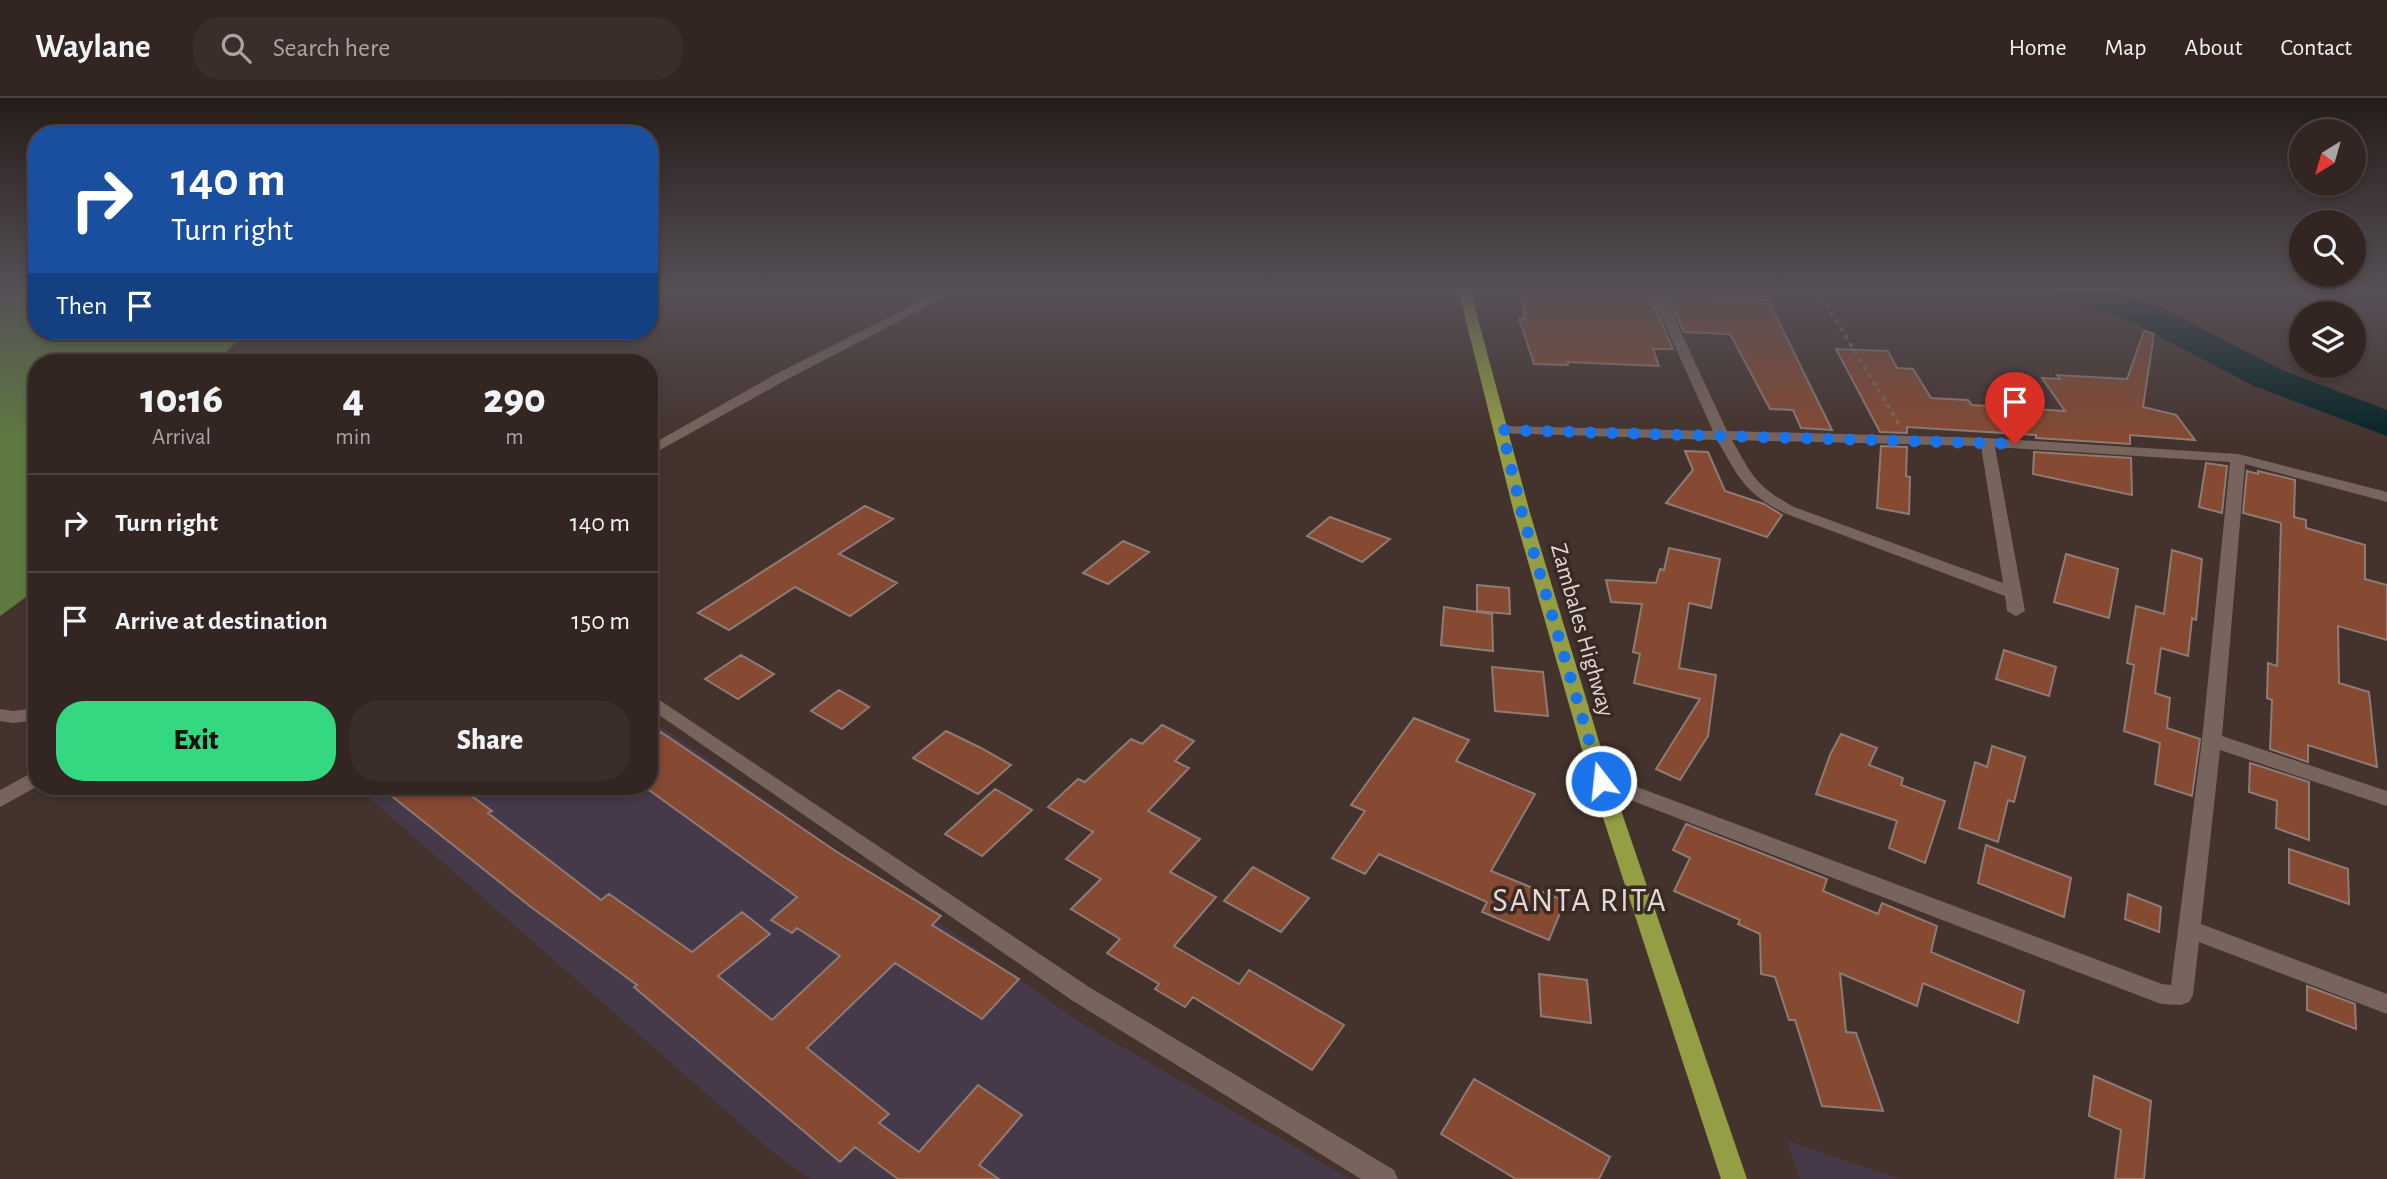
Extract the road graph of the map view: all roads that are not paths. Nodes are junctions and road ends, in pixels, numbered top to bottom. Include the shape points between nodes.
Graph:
1 (855, 339) edge
2 (1478, 339) edge
3 (1678, 339) edge
4 (1502, 430) junction
5 (1721, 435) junction
6 (1987, 442) junction
7 (658, 447) edge
8 (2238, 458) junction
9 (2387, 497) edge
10 (2013, 593) junction
11 (2016, 611) dead end
12 (658, 705) edge
13 (0, 715) edge
14 (28, 715) edge
15 (2211, 740) junction
16 (1601, 781) junction
17 (28, 783) edge
18 (2387, 799) edge
19 (0, 800) edge
20 (2190, 929) junction
21 (2387, 1004) edge
22 (1385, 1179) edge
23 (1734, 1179) edge

1 - 7 street
2 - 4 main road, Zambales Highway
3 - 5 street
4 - 5 street
4 - 16 main road, Zambales Highway
5 - 6 street
5 - 10 street via 1749,483 1765,498
6 - 8 street
6 - 10 street
8 - 9 street
8 - 15 street
10 - 11 street
12 - 22 street via 1082,994
13 - 14 street
15 - 18 street
15 - 20 street
16 - 20 street via 2161,994 2181,995
16 - 23 main road, Zambales Highway
17 - 19 street
20 - 21 street

